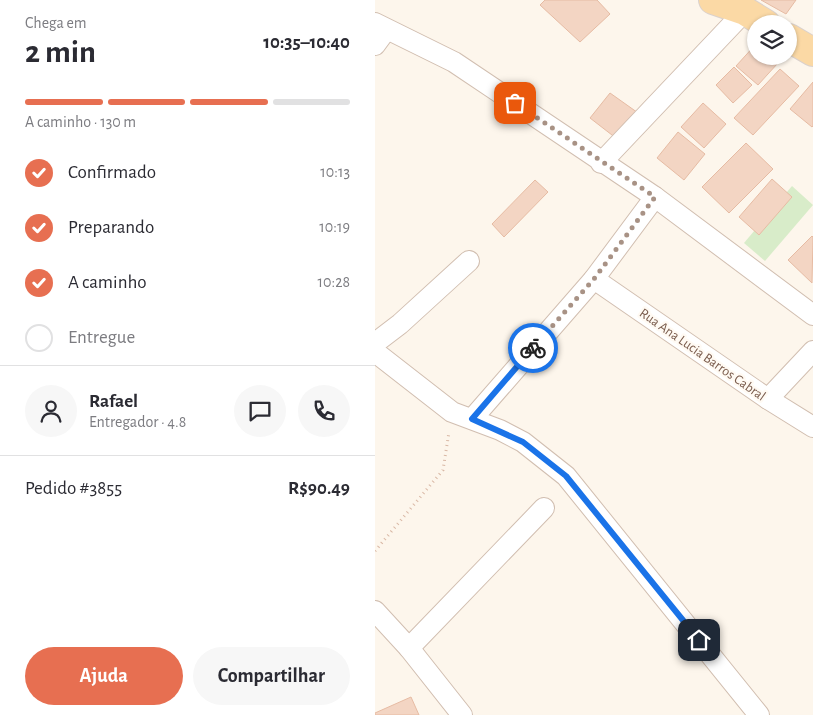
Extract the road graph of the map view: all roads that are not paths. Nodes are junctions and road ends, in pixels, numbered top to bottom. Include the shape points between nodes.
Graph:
1 (713, 0) edge
2 (751, 15) edge
3 (747, 25) edge
4 (379, 33) edge
5 (797, 43) edge
6 (813, 52) edge
7 (601, 163) junction
8 (655, 197) junction
9 (469, 261) dead end
10 (594, 279) junction
11 (813, 315) edge
12 (375, 343) edge
13 (813, 351) edge
14 (375, 352) edge
15 (768, 399) junction
16 (472, 419) junction
17 (813, 427) edge
18 (544, 508) dead end
19 (376, 615) edge
20 (409, 648) junction
21 (462, 715) edge
22 (759, 715) edge

1 - 2 main road
3 - 7 street
4 - 7 street via 454,62
5 - 6 main road
7 - 8 street
8 - 10 street
8 - 11 street
9 - 12 street
10 - 15 street, Rua Ana Lucia Barros Cabral
10 - 16 street
13 - 15 street
14 - 16 street via 452,412
15 - 17 street, Rua Ana Lucia Barros Cabral
16 - 22 street via 523,442 566,476
18 - 20 street
19 - 20 street
20 - 21 street

